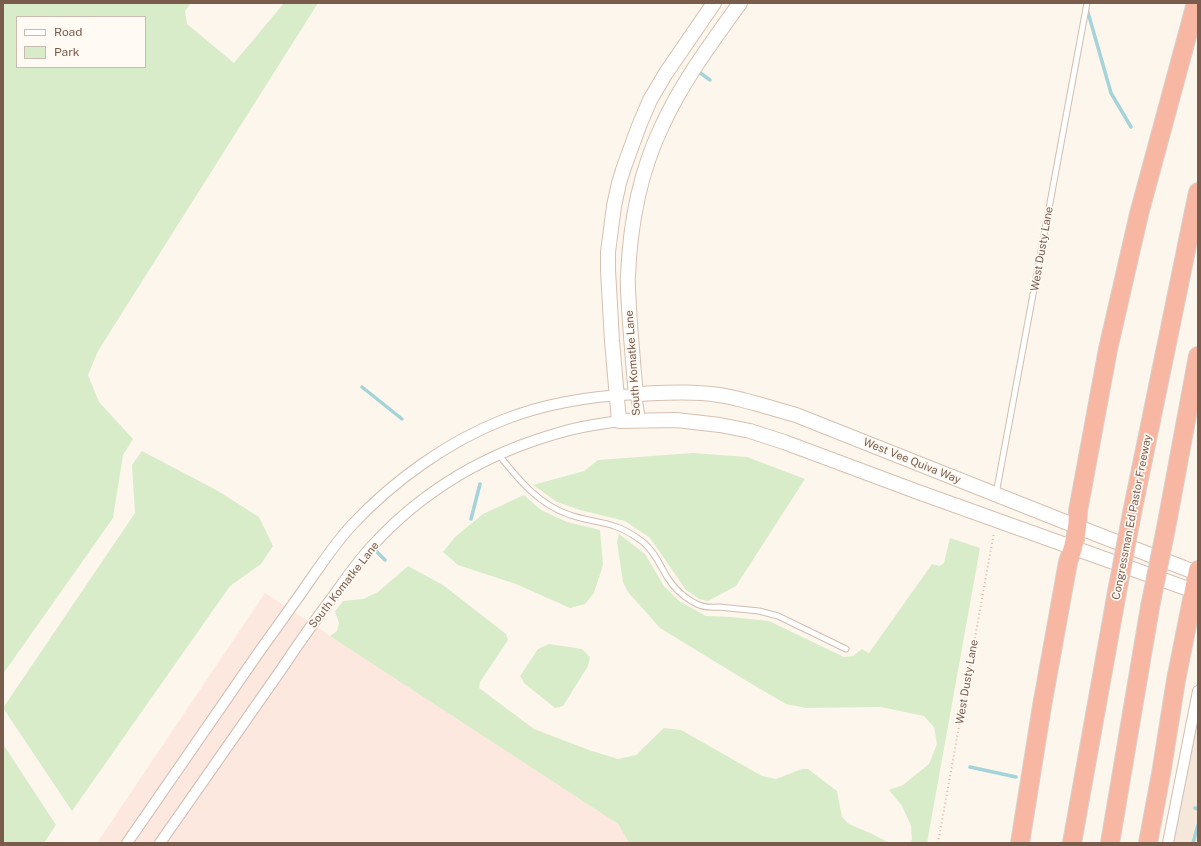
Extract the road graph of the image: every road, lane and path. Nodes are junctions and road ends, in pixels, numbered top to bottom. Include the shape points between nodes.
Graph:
1 (714, 3) edge
2 (740, 3) edge
3 (1087, 3) edge
4 (1196, 3) edge
5 (1198, 192) edge
6 (1198, 356) edge
7 (617, 394) junction
8 (636, 394) junction
9 (640, 420) junction
10 (619, 421) junction
11 (498, 454) junction
12 (996, 494) junction
13 (996, 521) junction
14 (1078, 527) junction
15 (1073, 548) junction
16 (1198, 572) edge
17 (1194, 591) junction
18 (846, 649) dead end
19 (1198, 691) edge
20 (127, 843) edge
21 (160, 843) edge
22 (938, 843) edge
23 (1020, 843) edge
24 (1072, 843) edge
25 (1110, 843) edge
26 (1148, 843) edge
27 (1168, 843) edge

1 - 7 street, South Komatke Lane via 650,100 619,183 610,230 608,270
2 - 8 street, South Komatke Lane via 675,100 656,140 642,180 632,229 628,277
3 - 12 lane, West Dusty Lane
4 - 14 highway via 1140,214 1108,349 1078,511
5 - 24 highway, Congressman Ed Pastor Freeway, bridge via 1132,513
6 - 25 highway, bridge via 1150,607
7 - 8 street, West Vee Quiva Way
7 - 10 street
7 - 20 street, South Komatke Lane via 555,404 504,420 435,456 371,506 350,526 331,550
8 - 9 street, South Komatke Lane
8 - 12 street, West Vee Quiva Way via 698,393 758,404 796,415
9 - 10 street, South Komatke Lane
9 - 13 street via 676,420 750,431
10 - 11 street, South Komatke Lane via 562,431
11 - 18 lane via 528,490 551,507 585,520 616,526 644,544 675,588 686,599 699,606 759,611 778,616
11 - 21 street, South Komatke Lane via 430,493 390,527 368,551 293,652
12 - 14 street, West Vee Quiva Way
13 - 15 street
13 - 22 path, West Dusty Lane
14 - 15 highway
14 - 16 street, West Vee Quiva Way
15 - 17 street
15 - 23 highway via 1068,562
16 - 17 highway
17 - 26 highway
19 - 27 street

